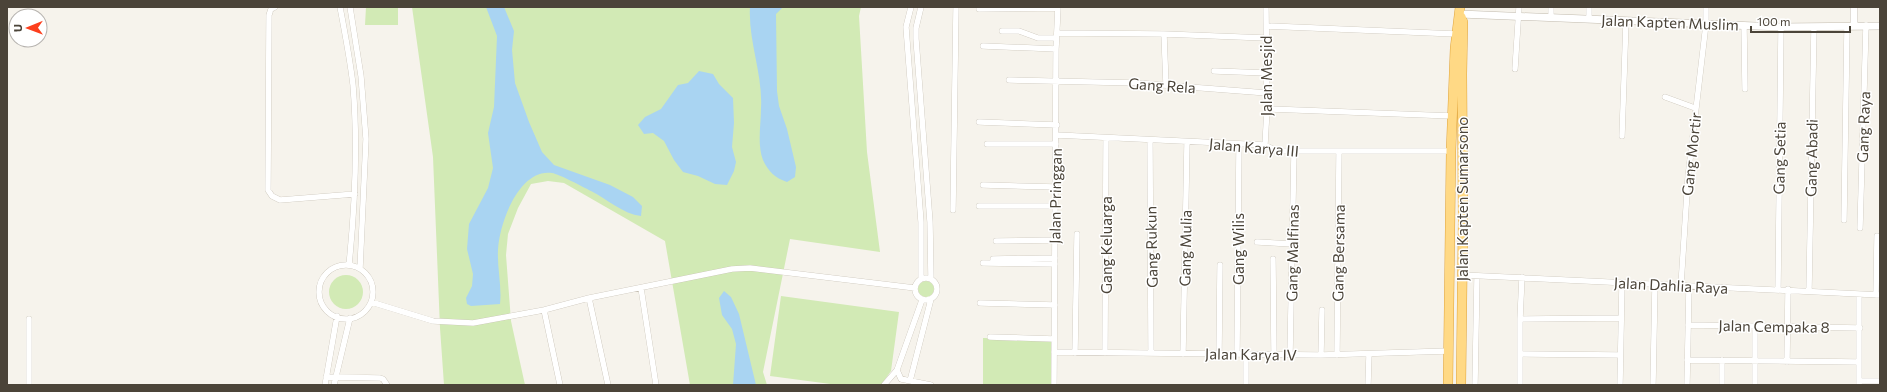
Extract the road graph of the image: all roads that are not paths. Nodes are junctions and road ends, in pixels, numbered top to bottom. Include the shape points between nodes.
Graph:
1 (276, 7) edge
2 (340, 7) edge
3 (350, 7) edge
4 (911, 7) edge
5 (921, 7) edge
6 (956, 7) edge
7 (1058, 7) edge
8 (1266, 7) edge
9 (1519, 7) edge
10 (1551, 7) edge
11 (1589, 7) edge
12 (1706, 7) edge
13 (1854, 7) edge
14 (979, 9) dead end
15 (1460, 10) edge
16 (1520, 16) junction
17 (1551, 17) junction
18 (1589, 19) junction
19 (1626, 22) junction
20 (1706, 24) junction
21 (1744, 25) junction
22 (1866, 25) junction
23 (1267, 26) junction
24 (1814, 26) junction
25 (1850, 26) junction
26 (1880, 26) edge
27 (1781, 27) junction
28 (1002, 32) dead end
29 (1164, 34) junction
30 (1456, 34) junction
31 (1056, 35) junction
32 (1266, 38) junction
33 (983, 46) dead end
34 (1056, 49) junction
35 (1515, 70) dead end
36 (1214, 71) dead end
37 (1267, 73) junction
38 (1009, 80) dead end
39 (1056, 82) junction
40 (1166, 85) junction
41 (1745, 89) dead end
42 (1267, 93) junction
43 (1665, 97) dead end
44 (1695, 108) junction
45 (1267, 109) junction
46 (1452, 116) junction
47 (979, 122) dead end
48 (1057, 125) junction
49 (923, 126) junction
50 (913, 127) junction
51 (1056, 135) junction
52 (1622, 136) dead end
53 (1106, 138) junction
54 (1150, 140) junction
55 (1187, 142) junction
56 (987, 144) dead end
57 (1056, 144) junction
58 (1239, 144) junction
59 (1264, 145) junction
60 (1451, 150) junction
61 (1339, 151) junction
62 (1294, 152) junction
63 (983, 185) dead end
64 (1056, 187) junction
65 (355, 194) junction
66 (979, 206) dead end
67 (1056, 206) junction
68 (953, 210) dead end
69 (1844, 220) dead end
70 (1860, 228) dead end
71 (1077, 234) dead end
72 (1877, 236) dead end
73 (1055, 240) junction
74 (996, 241) dead end
75 (1257, 242) dead end
76 (1292, 244) junction
77 (993, 258) dead end
78 (1055, 258) junction
79 (1273, 258) dead end
80 (983, 263) dead end
81 (1055, 264) junction
82 (349, 265) junction
83 (1220, 265) dead end
84 (360, 269) junction
85 (1462, 275) junction
86 (1476, 276) junction
87 (1522, 277) junction
88 (931, 279) junction
89 (921, 280) junction
90 (1622, 283) junction
91 (1655, 284) junction
92 (1681, 285) junction
93 (1689, 286) junction
94 (641, 288) junction
95 (915, 288) junction
96 (1778, 289) junction
97 (1788, 289) junction
98 (1809, 290) junction
99 (1859, 294) junction
100 (1878, 295) edge
101 (589, 298) junction
102 (931, 299) junction
103 (922, 300) junction
104 (371, 302) junction
105 (980, 303) dead end
106 (1054, 305) junction
107 (544, 310) junction
108 (1322, 310) dead end
109 (336, 316) junction
110 (350, 318) junction
111 (1621, 318) junction
112 (29, 319) dead end
113 (1520, 319) junction
114 (1688, 325) junction
115 (1755, 326) junction
116 (1788, 327) junction
117 (1860, 328) junction
118 (990, 337) dead end
119 (1054, 339) junction
120 (1054, 352) junction
121 (1075, 352) junction
122 (1449, 352) junction
123 (1105, 353) junction
124 (1151, 353) junction
125 (1183, 354) junction
126 (1219, 354) junction
127 (1237, 354) junction
128 (1246, 354) junction
129 (1369, 354) junction
130 (1520, 354) junction
131 (1274, 355) junction
132 (1290, 355) junction
133 (1321, 355) junction
134 (1337, 355) junction
135 (1620, 355) junction
136 (1687, 360) junction
137 (1722, 360) junction
138 (1756, 361) junction
139 (1787, 362) junction
140 (1859, 362) junction
141 (897, 370) junction
142 (326, 377) junction
143 (335, 377) junction
144 (910, 381) junction
145 (1880, 381) edge
146 (1859, 383) edge
147 (29, 385) edge
148 (325, 385) edge
149 (334, 385) edge
150 (387, 385) edge
151 (560, 385) edge
152 (608, 385) edge
153 (656, 385) edge
154 (884, 385) edge
155 (931, 385) edge
156 (1054, 385) edge
157 (1246, 385) edge
158 (1368, 385) edge
159 (1448, 385) edge
160 (1461, 385) edge
161 (1475, 385) edge
162 (1520, 385) edge
163 (1620, 385) edge
164 (1653, 385) edge
165 (1687, 385) edge
166 (1722, 385) edge
167 (1756, 385) edge

1 - 65 street via 271,9 269,15 268,190 272,196 280,200
2 - 65 street via 353,85
3 - 84 street via 361,76 366,139
4 - 50 street via 906,27
5 - 49 street via 916,39
6 - 68 street
7 - 14 street
7 - 31 street, Jalan Pringgan
8 - 23 street, Jalan Mesjid
9 - 16 street
10 - 17 street
11 - 18 street
12 - 20 street
13 - 25 street
15 - 16 street, Jalan Kapten Muslim
15 - 30 highway, Jalan Kapten Sumarsono
15 - 85 highway, Jalan Kapten Sumarsono via 1463,22
16 - 17 street, Jalan Kapten Muslim
16 - 35 street
17 - 18 street, Jalan Kapten Muslim
18 - 19 street, Jalan Kapten Muslim
19 - 20 street, Jalan Kapten Muslim
19 - 52 street
20 - 21 street, Jalan Kapten Muslim
20 - 44 street, Gang Mortir
21 - 27 street, Jalan Kapten Muslim
21 - 41 street
22 - 25 street, Jalan Kapten Muslim
22 - 26 street, Jalan Kapten Muslim
22 - 70 street, Gang Raya
23 - 30 street
23 - 32 street, Jalan Mesjid
24 - 25 street, Jalan Kapten Muslim
24 - 27 street, Jalan Kapten Muslim
24 - 98 street, Gang Abadi
25 - 69 street
27 - 96 street, Gang Setia
28 - 31 street via 1019,31 1038,38
29 - 31 street
29 - 32 street
29 - 40 street
30 - 46 highway, Jalan Kapten Sumarsono
31 - 34 street, Jalan Pringgan
32 - 37 street, Jalan Mesjid
33 - 34 street
34 - 39 street, Jalan Pringgan
36 - 37 street
37 - 42 street, Jalan Mesjid
38 - 39 street, Gang Rela
39 - 40 street, Gang Rela
39 - 48 street, Jalan Pringgan
40 - 42 street, Gang Rela
42 - 45 street, Jalan Mesjid
43 - 44 street
44 - 92 street, Gang Mortir
45 - 46 street
45 - 59 street, Jalan Mesjid
46 - 60 highway, Jalan Kapten Sumarsono
47 - 48 street
48 - 51 street, Jalan Pringgan
49 - 50 street
49 - 88 street
50 - 89 street via 921,222
51 - 53 street, Jalan Karya III
51 - 57 street, Jalan Pringgan
53 - 54 street, Jalan Karya III
53 - 123 street, Gang Keluarga
54 - 55 street, Jalan Karya III
54 - 124 street, Gang Rukun
55 - 58 street, Jalan Karya III
55 - 125 street, Gang Mulia
56 - 57 street
57 - 64 street, Jalan Pringgan
58 - 59 street, Jalan Karya III
58 - 127 street, Gang Wilis
59 - 62 street, Jalan Karya III via 1276,151
60 - 61 street, Jalan Karya III
60 - 122 highway, Jalan Kapten Sumarsono
61 - 62 street, Jalan Karya III
61 - 134 street, Gang Bersama
62 - 76 street, Gang Malfinas
63 - 64 street
64 - 67 street, Jalan Pringgan
65 - 82 street
66 - 67 street
67 - 73 street, Jalan Pringgan
71 - 121 street
72 - 100 street
73 - 74 street
73 - 78 street, Jalan Pringgan
75 - 76 street
76 - 132 street, Gang Malfinas
77 - 78 street
78 - 81 street, Jalan Pringgan
79 - 131 street
80 - 81 street
81 - 106 street, Jalan Pringgan
82 - 84 street
82 - 109 street via 331,270 321,284 320,297 324,306 329,313
83 - 126 street
84 - 104 street via 372,285
85 - 86 street, Jalan Dahlia Raya
85 - 160 highway, Jalan Kapten Sumarsono
86 - 87 street, Jalan Dahlia Raya
86 - 161 street
87 - 90 street, Jalan Dahlia Raya
87 - 113 street
88 - 89 street
88 - 102 street via 936,284 937,291
89 - 95 street
90 - 91 street, Jalan Dahlia Raya
90 - 111 street
91 - 92 street, Jalan Dahlia Raya
91 - 164 street
92 - 93 street, Jalan Dahlia Raya
93 - 96 street, Jalan Dahlia Raya
93 - 114 street
94 - 95 street via 732,269 750,268
94 - 101 street
94 - 153 street
95 - 103 street via 916,295
96 - 97 street, Jalan Dahlia Raya
97 - 98 street, Jalan Dahlia Raya
97 - 116 street
98 - 99 street, Jalan Dahlia Raya
99 - 100 street, Jalan Dahlia Raya
99 - 117 street
101 - 107 street
101 - 152 street
102 - 103 street
102 - 144 street
103 - 141 street
104 - 107 street via 433,322 473,322
104 - 110 street via 364,312
105 - 106 street
106 - 119 street, Jalan Pringgan
107 - 151 street
108 - 133 street
109 - 110 street
109 - 142 street
110 - 143 street
111 - 113 street
111 - 135 street
112 - 147 street
113 - 130 street
114 - 115 street, Jalan Cempaka 8
114 - 136 street
115 - 116 street, Jalan Cempaka 8
115 - 138 street
116 - 117 street, Jalan Cempaka 8
116 - 139 street
117 - 140 street
118 - 119 street
119 - 120 street, Jalan Pringgan
120 - 121 street, Jalan Karya IV
120 - 156 street, Jalan Pringgan
121 - 123 street, Jalan Karya IV
122 - 129 street, Jalan Karya IV
122 - 159 highway, Jalan Kapten Sumarsono
123 - 124 street, Jalan Karya IV
124 - 125 street, Jalan Karya IV
125 - 126 street, Jalan Karya IV
126 - 127 street, Jalan Karya IV
127 - 128 street, Jalan Karya IV
128 - 131 street, Jalan Karya IV
128 - 157 street
129 - 134 street, Jalan Karya IV
129 - 158 street
130 - 135 street
130 - 162 street
131 - 132 street, Jalan Karya IV
132 - 133 street, Jalan Karya IV
133 - 134 street, Jalan Karya IV
135 - 163 street
136 - 137 street
136 - 165 street
137 - 138 street
137 - 166 street
138 - 139 street
138 - 167 street
139 - 140 street
140 - 146 street
141 - 144 street via 901,379
141 - 154 street
142 - 143 street
142 - 148 street
143 - 149 street
143 - 150 street via 380,378
144 - 155 street
145 - 146 street

